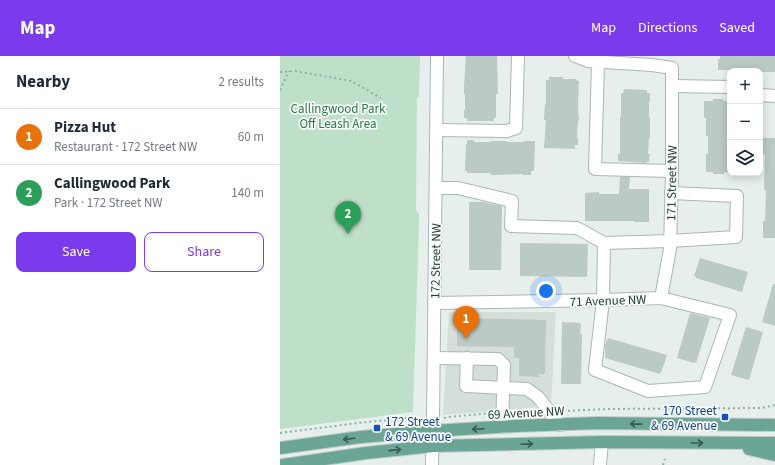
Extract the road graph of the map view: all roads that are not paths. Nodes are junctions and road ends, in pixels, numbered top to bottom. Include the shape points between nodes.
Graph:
1 (437, 56) edge
2 (518, 56) edge
3 (575, 56) edge
4 (598, 63) junction
5 (672, 86) junction
6 (727, 87) edge
7 (763, 96) edge
8 (775, 96) edge
9 (436, 130) junction
10 (672, 171) junction
11 (436, 188) junction
12 (671, 193) junction
13 (670, 241) junction
14 (604, 243) junction
15 (661, 298) junction
16 (603, 300) junction
17 (434, 303) junction
18 (434, 358) junction
19 (467, 358) junction
20 (502, 388) junction
21 (775, 419) edge
22 (560, 425) junction
23 (759, 425) junction
24 (775, 425) edge
25 (502, 427) junction
26 (432, 431) junction
27 (602, 442) junction
28 (720, 443) junction
29 (775, 443) edge
30 (432, 446) junction
31 (280, 448) edge
32 (775, 455) edge
33 (283, 465) edge
34 (432, 465) edge
35 (600, 465) edge

1 - 9 street, 172 Street NW
2 - 9 street via 516,128 507,131
3 - 4 street
4 - 5 street, 171 Street NW via 672,68
4 - 10 street via 596,169
5 - 6 street
5 - 10 street, 171 Street NW
7 - 8 street
9 - 11 street, 172 Street NW
10 - 12 street, 171 Street NW
11 - 14 street via 458,188 512,201 511,226 577,228
11 - 17 street, 172 Street NW
12 - 13 street, 171 Street NW
12 - 13 street via 737,196 737,203 736,237
13 - 14 street
13 - 15 street, 171 Street NW
14 - 16 street
15 - 16 street, 71 Avenue NW
15 - 16 street, 71 Avenue NW via 730,315 705,387 648,391 595,370
16 - 17 street, 71 Avenue NW
17 - 18 street, 172 Street NW
18 - 19 street
18 - 26 street, 172 Street NW
19 - 20 street via 498,360 504,365
19 - 20 street via 466,386
20 - 22 street via 527,389 538,397
20 - 25 street
21 - 23 main road
23 -> 22 main road, 69 Avenue NW
22 - 25 main road, 69 Avenue NW
23 - 24 main road, 69 Avenue NW
25 -> 26 main road, 69 Avenue NW
26 - 30 street, 172 Street NW
26 -> 31 main road, 69 Avenue NW
27 -> 28 main road
30 -> 27 main road
27 - 35 street
28 - 29 main road
28 - 32 main road
33 -> 30 main road via 366,452
30 - 34 street, 172 Street NW

